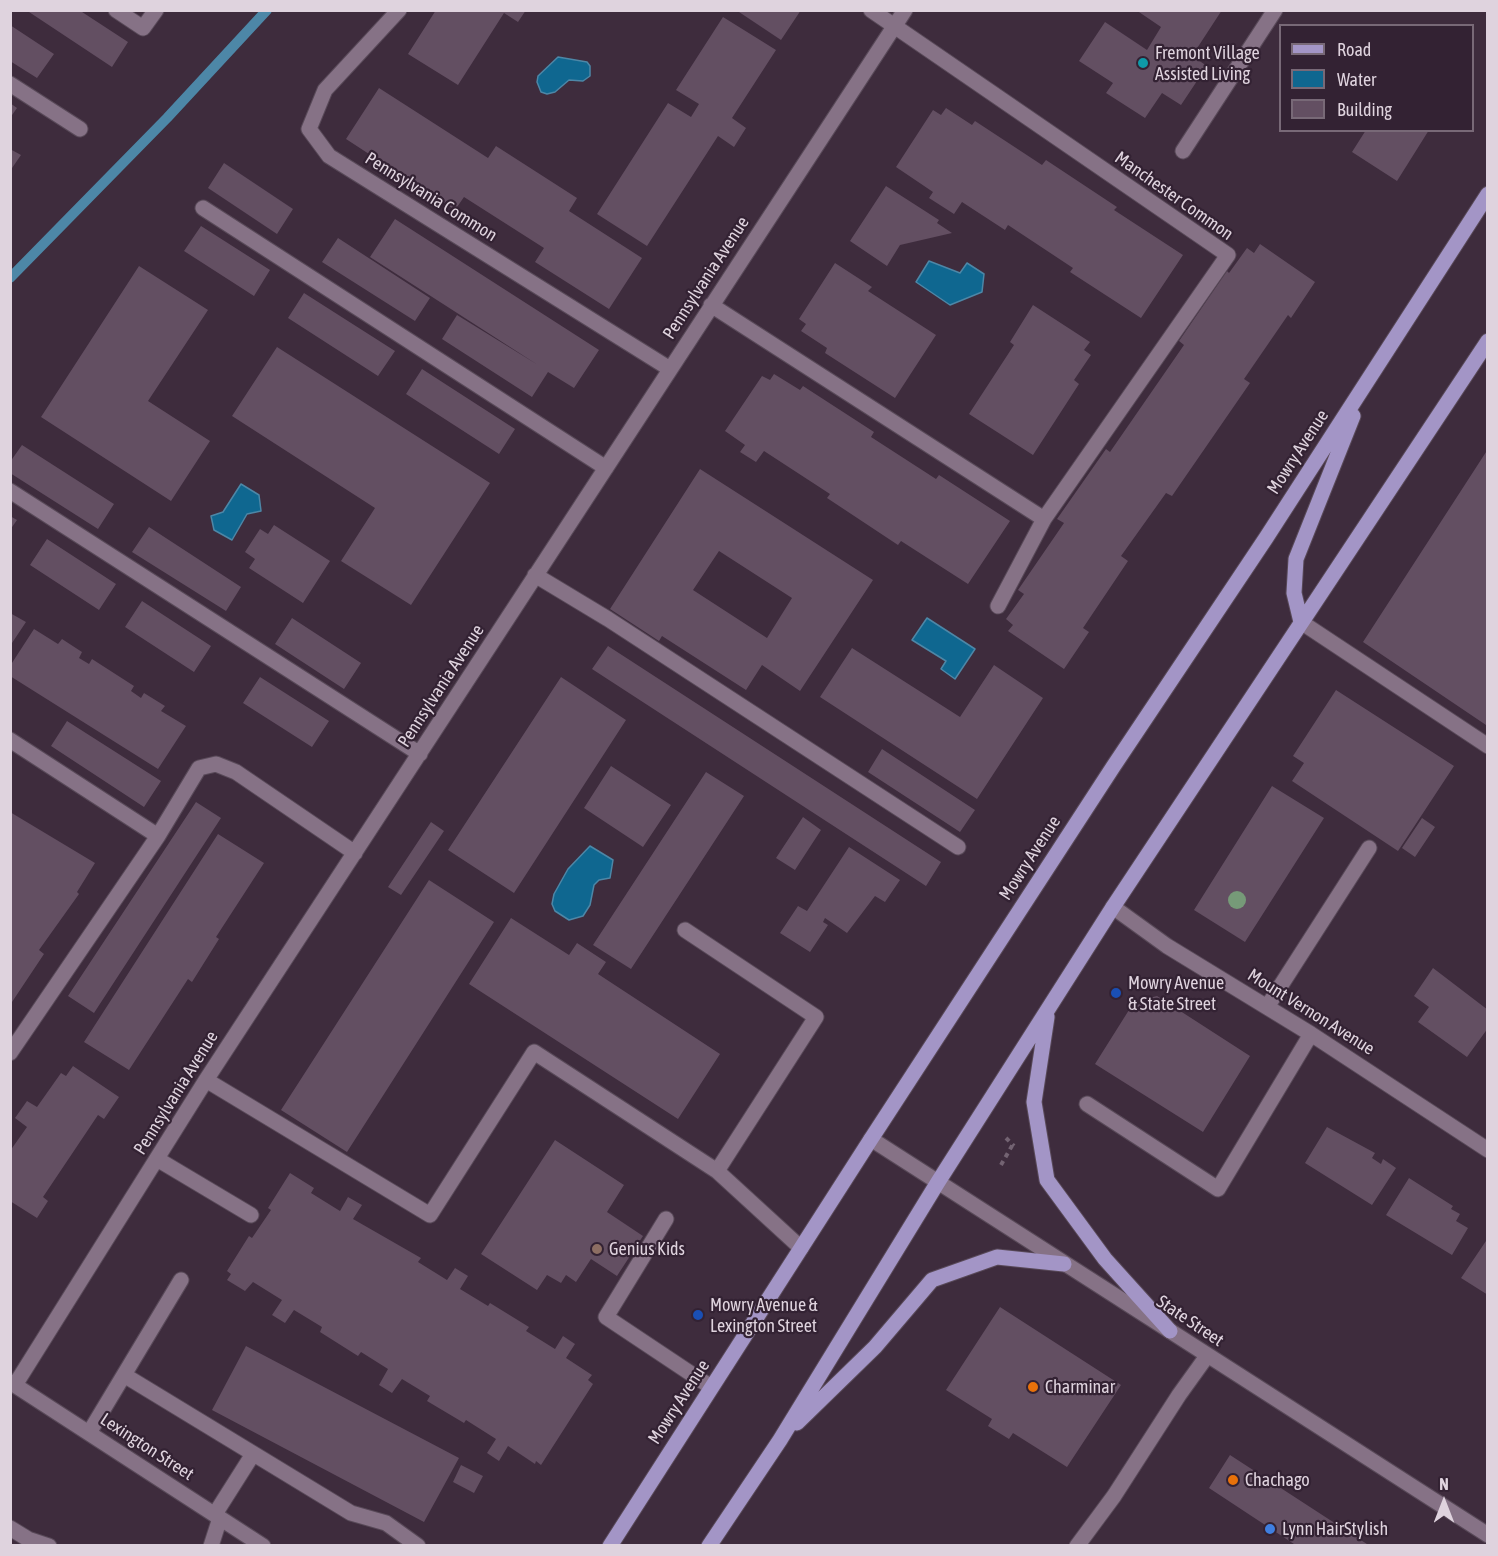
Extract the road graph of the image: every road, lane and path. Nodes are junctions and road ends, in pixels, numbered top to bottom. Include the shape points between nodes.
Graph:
1 (116, 10) edge
2 (156, 10) edge
3 (399, 10) edge
4 (871, 10) edge
5 (905, 10) edge
6 (1275, 10) edge
7 (894, 27) junction
8 (10, 84) edge
9 (80, 129) dead end
10 (1183, 151) dead end
11 (1488, 194) edge
12 (203, 208) dead end
13 (711, 305) junction
14 (1488, 341) edge
15 (670, 369) junction
16 (1366, 382) junction
17 (606, 468) junction
18 (10, 490) edge
19 (1044, 519) junction
20 (535, 575) junction
21 (998, 606) dead end
22 (1301, 622) junction
23 (10, 740) edge
24 (1488, 746) edge
25 (420, 754) junction
26 (158, 836) junction
27 (958, 847) dead end
28 (1369, 848) dead end
29 (355, 853) junction
30 (1113, 907) junction
31 (685, 930) dead end
32 (1267, 1007) junction
33 (1048, 1011) junction
34 (1311, 1034) junction
35 (10, 1053) edge
36 (206, 1080) junction
37 (1087, 1104) dead end
38 (1006, 1138) dead end
39 (871, 1139) junction
40 (1488, 1150) edge
41 (157, 1159) junction
42 (1001, 1165) dead end
43 (717, 1171) junction
44 (938, 1182) junction
45 (251, 1215) dead end
46 (666, 1220) dead end
47 (801, 1248) junction
48 (1064, 1264) junction
49 (181, 1280) dead end
50 (1170, 1331) junction
51 (1207, 1356) junction
52 (124, 1375) junction
53 (13, 1384) edge
54 (711, 1387) junction
55 (89, 1433) junction
56 (780, 1440) junction
57 (253, 1454) junction
58 (217, 1516) junction
59 (10, 1528) edge
60 (1488, 1536) edge
61 (48, 1545) edge
62 (211, 1545) edge
63 (263, 1545) edge
64 (418, 1545) edge
65 (610, 1545) edge
66 (710, 1545) edge
67 (1077, 1545) edge

1 - 2 street via 143,28
3 - 15 street, Pennsylvania Common via 325,90 309,129 328,156
4 - 7 street
5 - 7 street, Pennsylvania Avenue
6 - 10 street
7 - 13 street, Pennsylvania Avenue
7 - 19 street, Manchester Common via 1228,255
8 - 9 street
11 - 16 main road, Mowry Avenue
12 - 17 street
13 - 15 street, Pennsylvania Avenue
13 - 19 street
14 - 22 main road
15 - 17 street, Pennsylvania Avenue
16 - 22 main road via 1296,559 1294,593
16 - 39 main road, Mowry Avenue
17 - 20 street, Pennsylvania Avenue
18 - 25 street
19 - 21 street, Manchester Common
20 - 25 street, Pennsylvania Avenue
20 - 27 street
22 - 24 street
22 - 30 main road
23 - 26 street
25 - 29 street, Pennsylvania Avenue
26 - 29 street via 199,768 216,764 236,772
26 - 35 street
28 - 32 street
29 - 36 street, Pennsylvania Avenue
30 - 32 street, Mount Vernon Avenue via 1167,946
30 - 33 main road
31 - 43 street via 816,1017
32 - 34 street, Mount Vernon Avenue
33 - 44 main road
33 - 50 main road via 1034,1102 1047,1180 1105,1259
34 - 37 street via 1218,1189
34 - 40 street, Mount Vernon Avenue
36 - 41 street, Pennsylvania Avenue
36 - 43 street via 430,1215 534,1052
38 - 42 path via 1015,1146
39 - 44 street, State Street
39 - 47 main road, Mowry Avenue
41 - 45 street
41 - 53 street, Pennsylvania Avenue
43 - 47 street
44 - 48 street, State Street
44 - 56 main road
46 - 54 street via 606,1317
47 - 54 main road, Mowry Avenue
48 - 50 street, State Street
48 - 56 main road via 997,1257 932,1280 875,1347
49 - 52 street
50 - 51 street, State Street
51 - 60 street, State Street
51 - 67 street
52 - 55 street
52 - 57 street
53 - 55 street, Lexington Street
54 - 65 main road, Mowry Avenue
55 - 58 street, Lexington Street
56 - 66 main road
57 - 58 street
57 - 64 street via 351,1513 386,1523
58 - 62 street
58 - 63 street, Lexington Street
59 - 61 street

